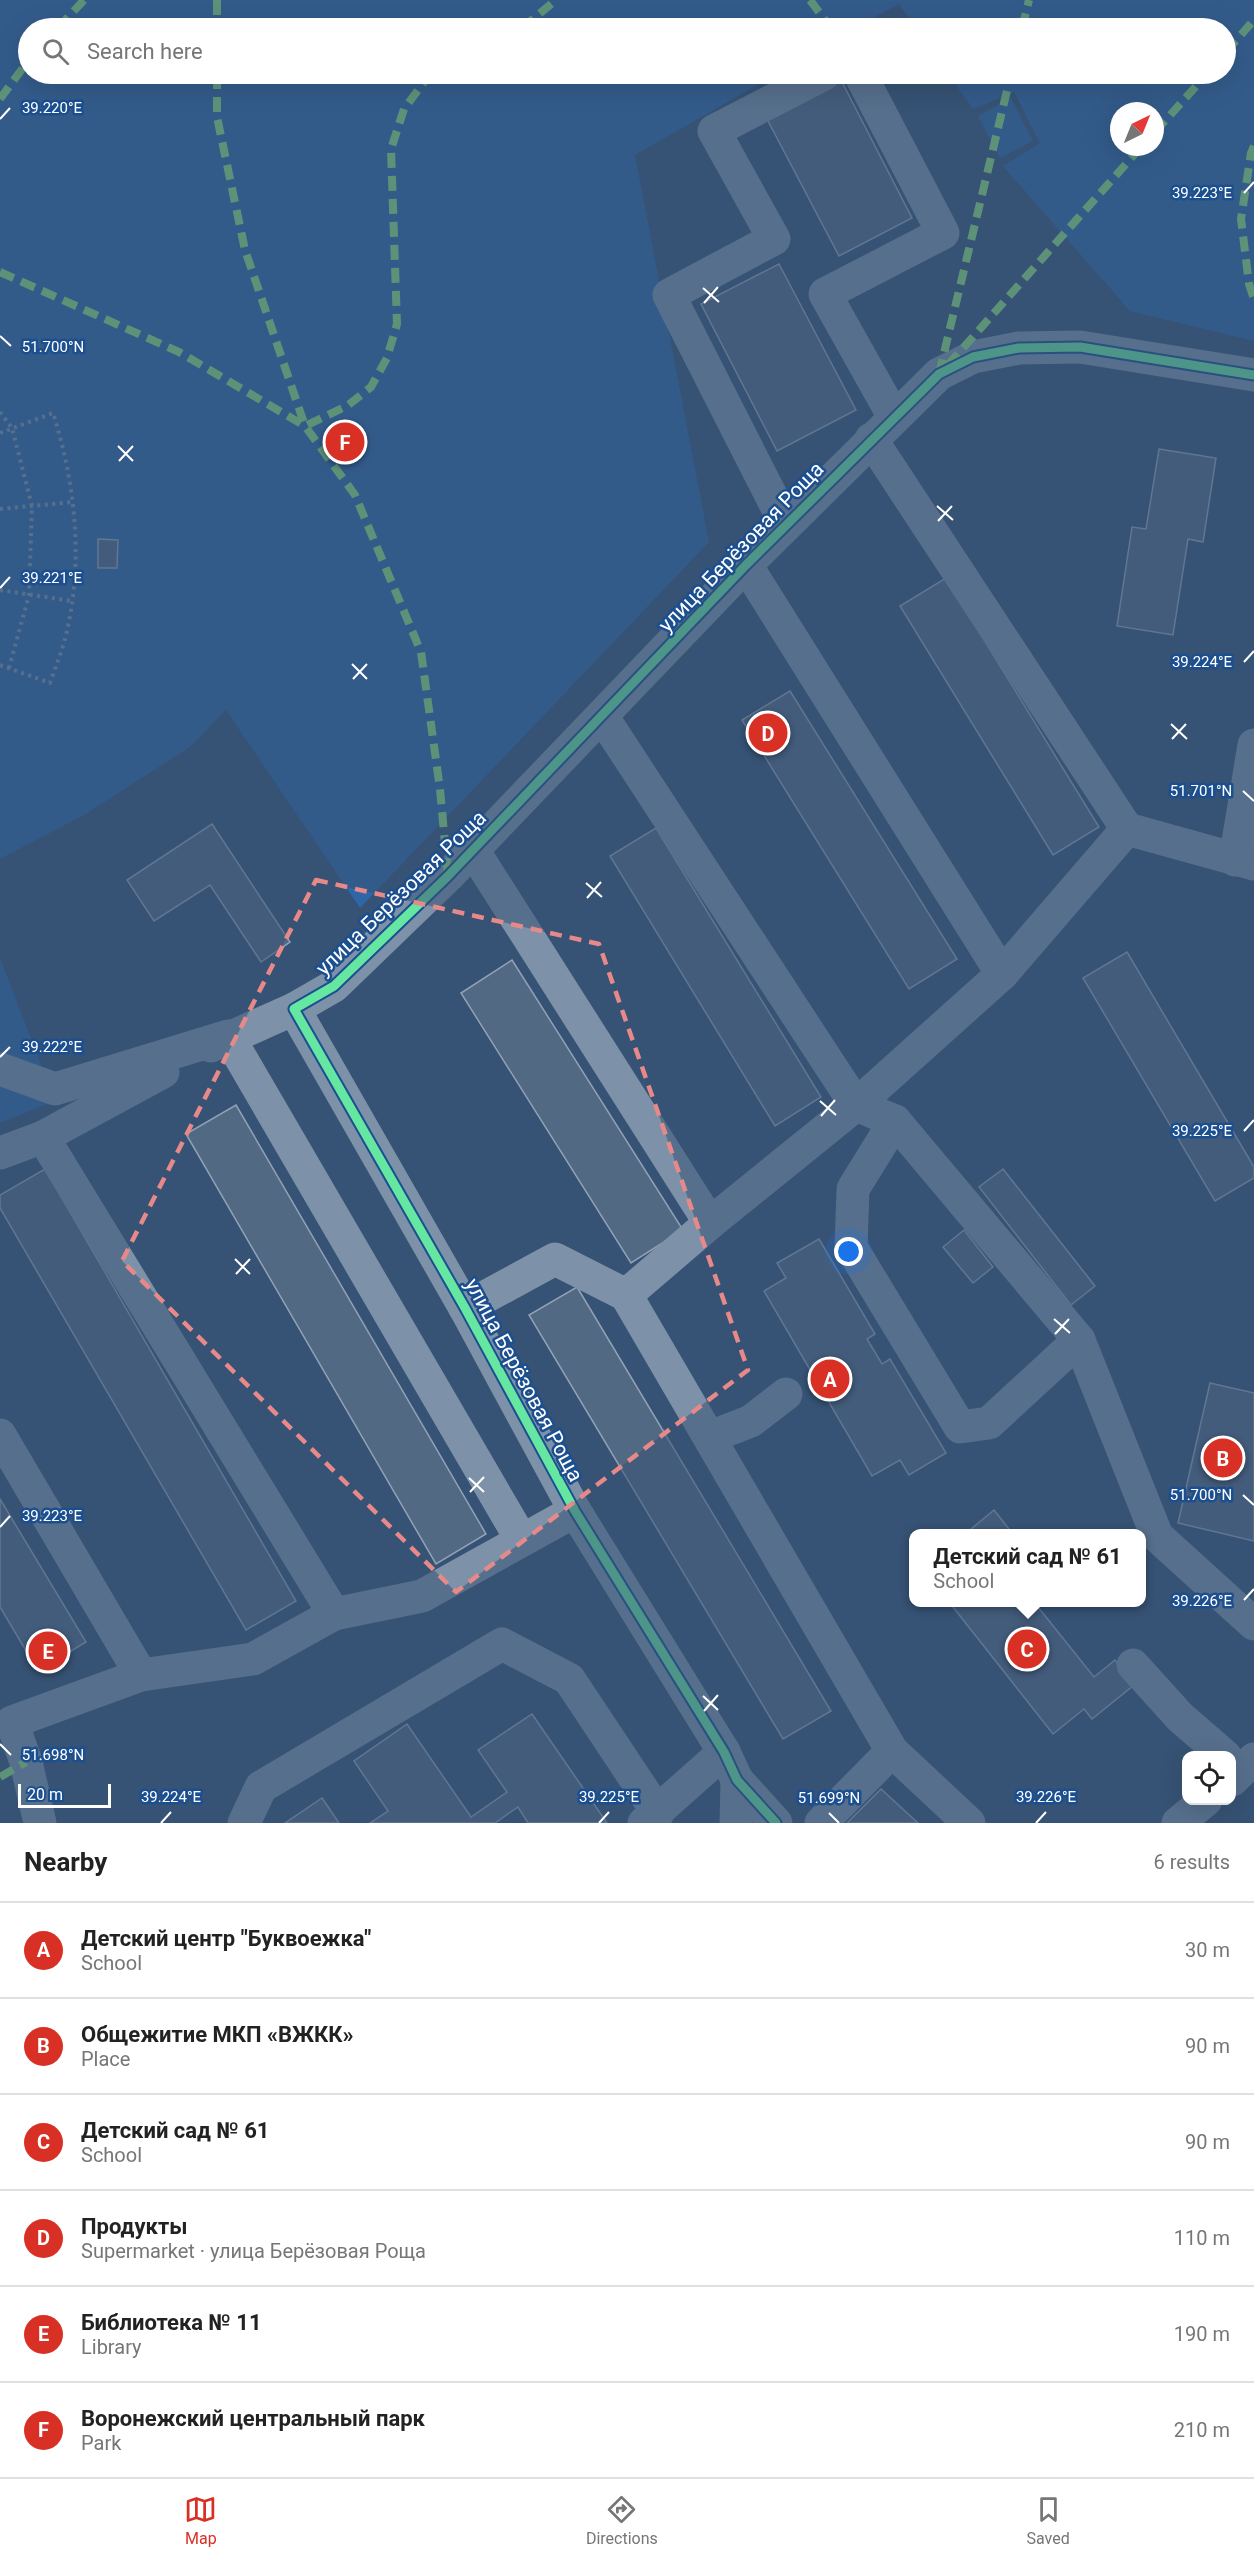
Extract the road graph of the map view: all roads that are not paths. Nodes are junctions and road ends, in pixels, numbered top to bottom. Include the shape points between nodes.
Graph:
1 (804, 84) edge
2 (865, 84) edge
3 (1254, 375) edge
4 (894, 417) junction
5 (871, 440) junction
6 (786, 525) junction
7 (746, 565) junction
8 (602, 716) junction
9 (1254, 745) edge
10 (1127, 829) junction
11 (473, 850) junction
12 (1244, 862) edge
13 (1002, 974) junction
14 (294, 1009) junction
15 (228, 1036) junction
16 (0, 1069) edge
17 (856, 1105) junction
18 (895, 1121) junction
19 (43, 1137) junction
20 (0, 1153) edge
21 (710, 1223) junction
22 (626, 1295) junction
23 (465, 1308) junction
24 (1079, 1340) junction
25 (786, 1394) dead end
26 (0, 1435) edge
27 (710, 1437) junction
28 (575, 1511) junction
29 (521, 1539) junction
30 (334, 1614) junction
31 (1254, 1624) edge
32 (1133, 1665) dead end
33 (141, 1675) junction
34 (892, 1751) junction
35 (730, 1766) junction
36 (1240, 1768) edge
37 (1200, 1805) edge
38 (651, 1818) edge
39 (40, 1823) edge
40 (244, 1823) edge
41 (736, 1823) edge
42 (776, 1823) edge
43 (821, 1823) edge
44 (969, 1823) edge
45 (1178, 1823) edge

1 - 6 street via 714,130 774,239 669,295
2 - 4 street via 943,233 825,294
3 - 4 street, улица Берёзовая Роща via 1080,347 1019,348 973,357 939,374
4 - 5 street, улица Берёзовая Роща
5 - 6 street, улица Берёзовая Роща
5 - 10 street
6 - 7 street, улица Берёзовая Роща
7 - 8 street, улица Берёзовая Роща
7 - 13 street
8 - 11 street, улица Берёзовая Роща
8 - 17 street
9 - 12 street
10 - 12 street
10 - 13 street
11 - 14 street, улица Берёзовая Роща via 334,986
11 - 21 street
13 - 17 street
14 - 15 street
14 - 23 street, улица Берёзовая Роща
15 - 16 street via 55,1089
15 - 19 street
15 - 29 street
17 - 18 street
17 - 21 street
18 - 24 street
18 - 24 street via 853,1189 851,1246 960,1427 989,1423
19 - 20 street
19 - 30 street
21 - 22 street
22 - 23 street via 555,1259
22 - 27 street
23 - 28 street, улица Берёзовая Роща
24 - 31 street via 1157,1536
25 - 27 street via 751,1421
26 - 33 street
27 - 34 street
28 - 29 street
28 - 35 street, улица Берёзовая Роща
29 - 30 street via 422,1596
30 - 33 street via 252,1659
32 - 36 street via 1180,1717
33 - 39 street via 12,1722
34 - 43 street
34 - 44 street
35 - 38 street
35 - 41 street
35 - 42 street, улица Берёзовая Роща
37 - 45 street
38 - 40 street via 569,1679 502,1644 261,1787

